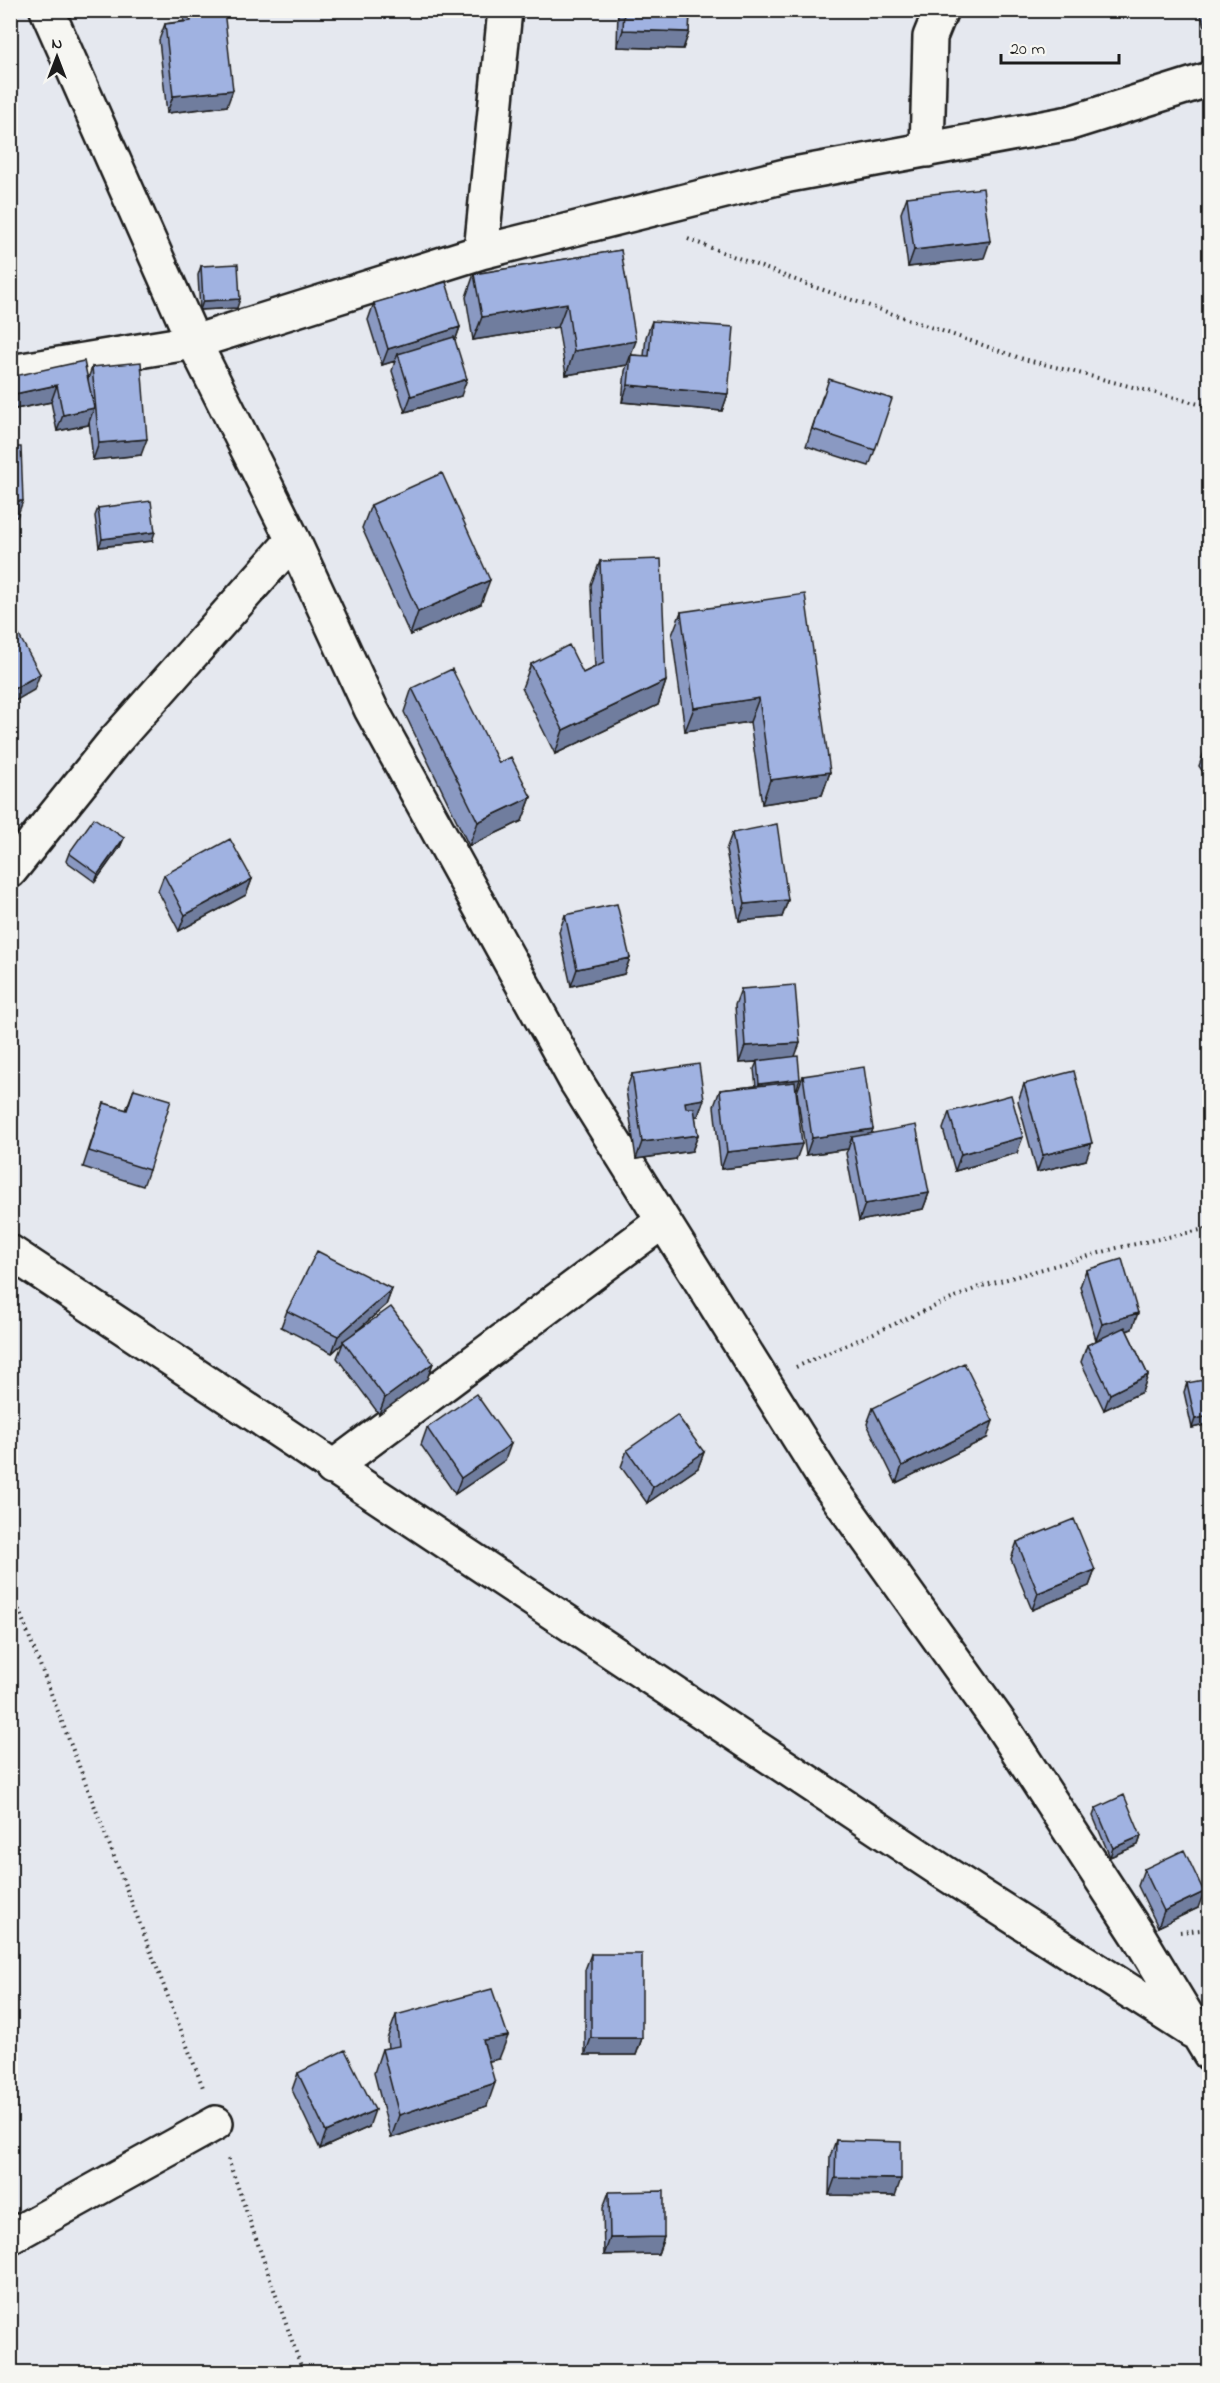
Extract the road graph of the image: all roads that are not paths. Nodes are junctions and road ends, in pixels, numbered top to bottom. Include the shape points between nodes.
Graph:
1 (47, 10) edge
2 (505, 10) edge
3 (941, 10) edge
4 (1209, 79) edge
5 (927, 150) junction
6 (481, 252) junction
7 (194, 342) junction
8 (10, 372) edge
9 (293, 540) junction
10 (10, 871) edge
11 (663, 1221) junction
12 (10, 1252) edge
13 (332, 1468) junction
14 (1204, 2044) edge
15 (216, 2123) road end
16 (10, 2237) edge

1 - 7 street
2 - 6 street
3 - 5 street via 930,37
4 - 5 street via 1070,123
5 - 6 street via 789,175
6 - 7 street
7 - 8 street
7 - 9 street
9 - 10 street via 112,744
9 - 11 street via 370,709 578,1083
11 - 13 street
11 - 14 street via 824,1478 1001,1725
12 - 13 street
13 - 14 street
15 - 16 street

